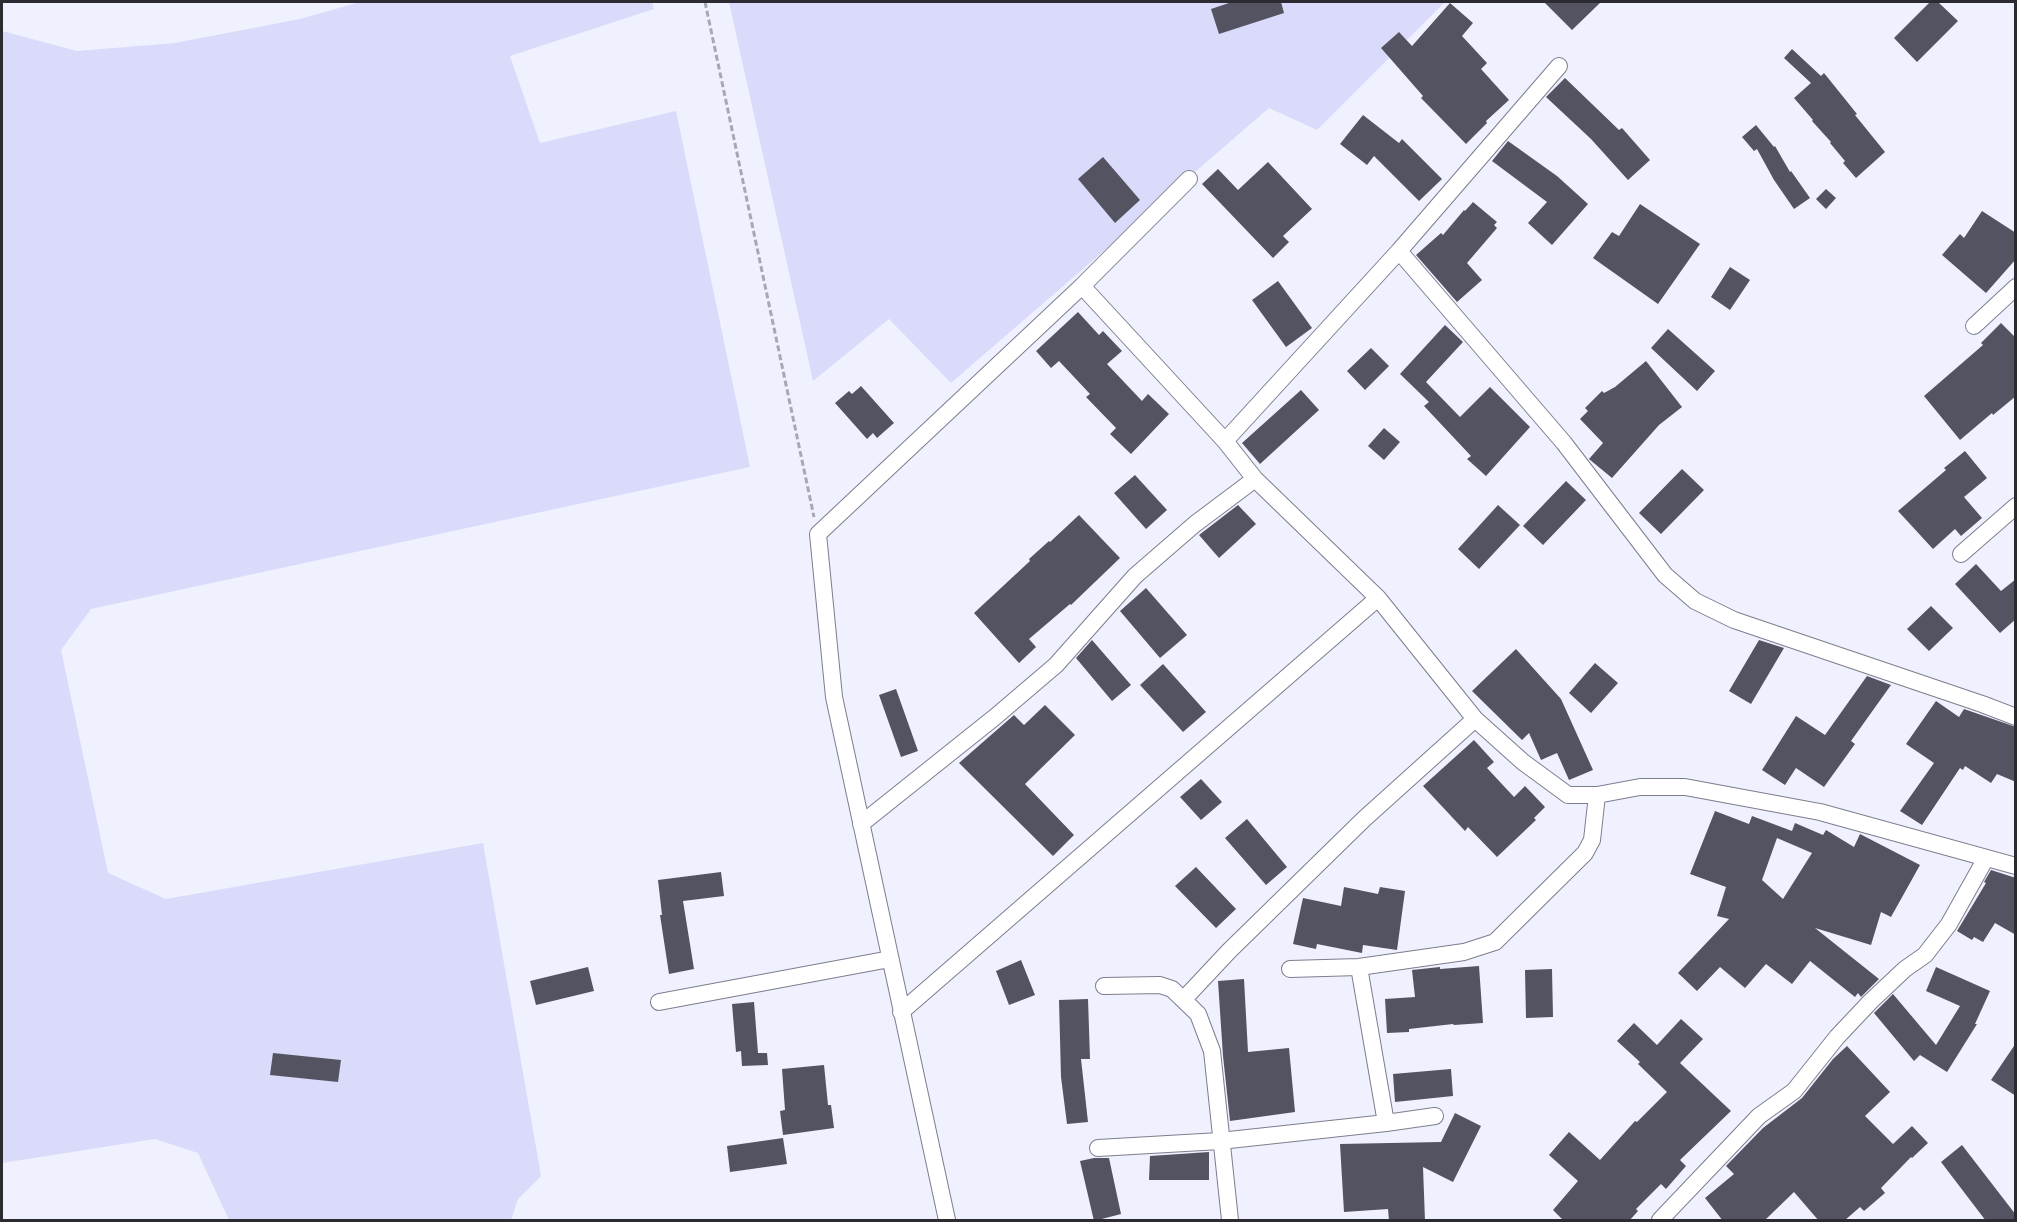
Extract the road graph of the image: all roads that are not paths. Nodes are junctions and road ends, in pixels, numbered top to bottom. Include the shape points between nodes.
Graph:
1 (1559, 66) dead end
2 (1189, 179) dead end
3 (1399, 251) junction
4 (1082, 286) junction
5 (2016, 287) edge
6 (1974, 326) dead end
7 (1225, 441) junction
8 (1255, 479) junction
9 (2016, 506) edge
10 (1961, 554) dead end
11 (1378, 598) junction
12 (2016, 717) edge
13 (1475, 718) junction
14 (1597, 795) junction
15 (861, 824) junction
16 (1986, 858) junction
17 (2016, 866) edge
18 (890, 959) junction
19 (1359, 967) junction
20 (1290, 969) dead end
21 (1104, 986) dead end
22 (1184, 999) junction
23 (659, 1002) dead end
24 (901, 1012) junction
25 (1435, 1116) dead end
26 (1386, 1123) junction
27 (1220, 1140) junction
28 (1098, 1148) dead end
29 (947, 1221) edge
30 (1230, 1221) edge
31 (1660, 1221) edge

1 - 3 street
2 - 4 street
3 - 7 street
3 - 12 street via 1564,443 1665,575 1695,601 1734,620
4 - 7 street
4 - 15 street via 818,534 834,697
5 - 6 street
7 - 8 street
8 - 11 street
8 - 15 street via 1135,576 1056,665
9 - 10 street
11 - 13 street
11 - 24 street
13 - 14 street via 1523,762 1568,795
13 - 22 street via 1355,827
14 - 16 street via 1640,787 1685,787 1820,812
14 - 19 street via 1592,840 1585,853 1495,942 1464,952
15 - 18 street
16 - 17 street
16 - 31 street via 1949,924 1925,955 1871,1001 1794,1090 1759,1116
18 - 23 street
18 - 24 street
19 - 20 street
19 - 26 street
21 - 22 street via 1160,985
22 - 27 street via 1198,1014 1212,1051
24 - 29 street
25 - 26 street
26 - 27 street
27 - 28 street
27 - 30 street

